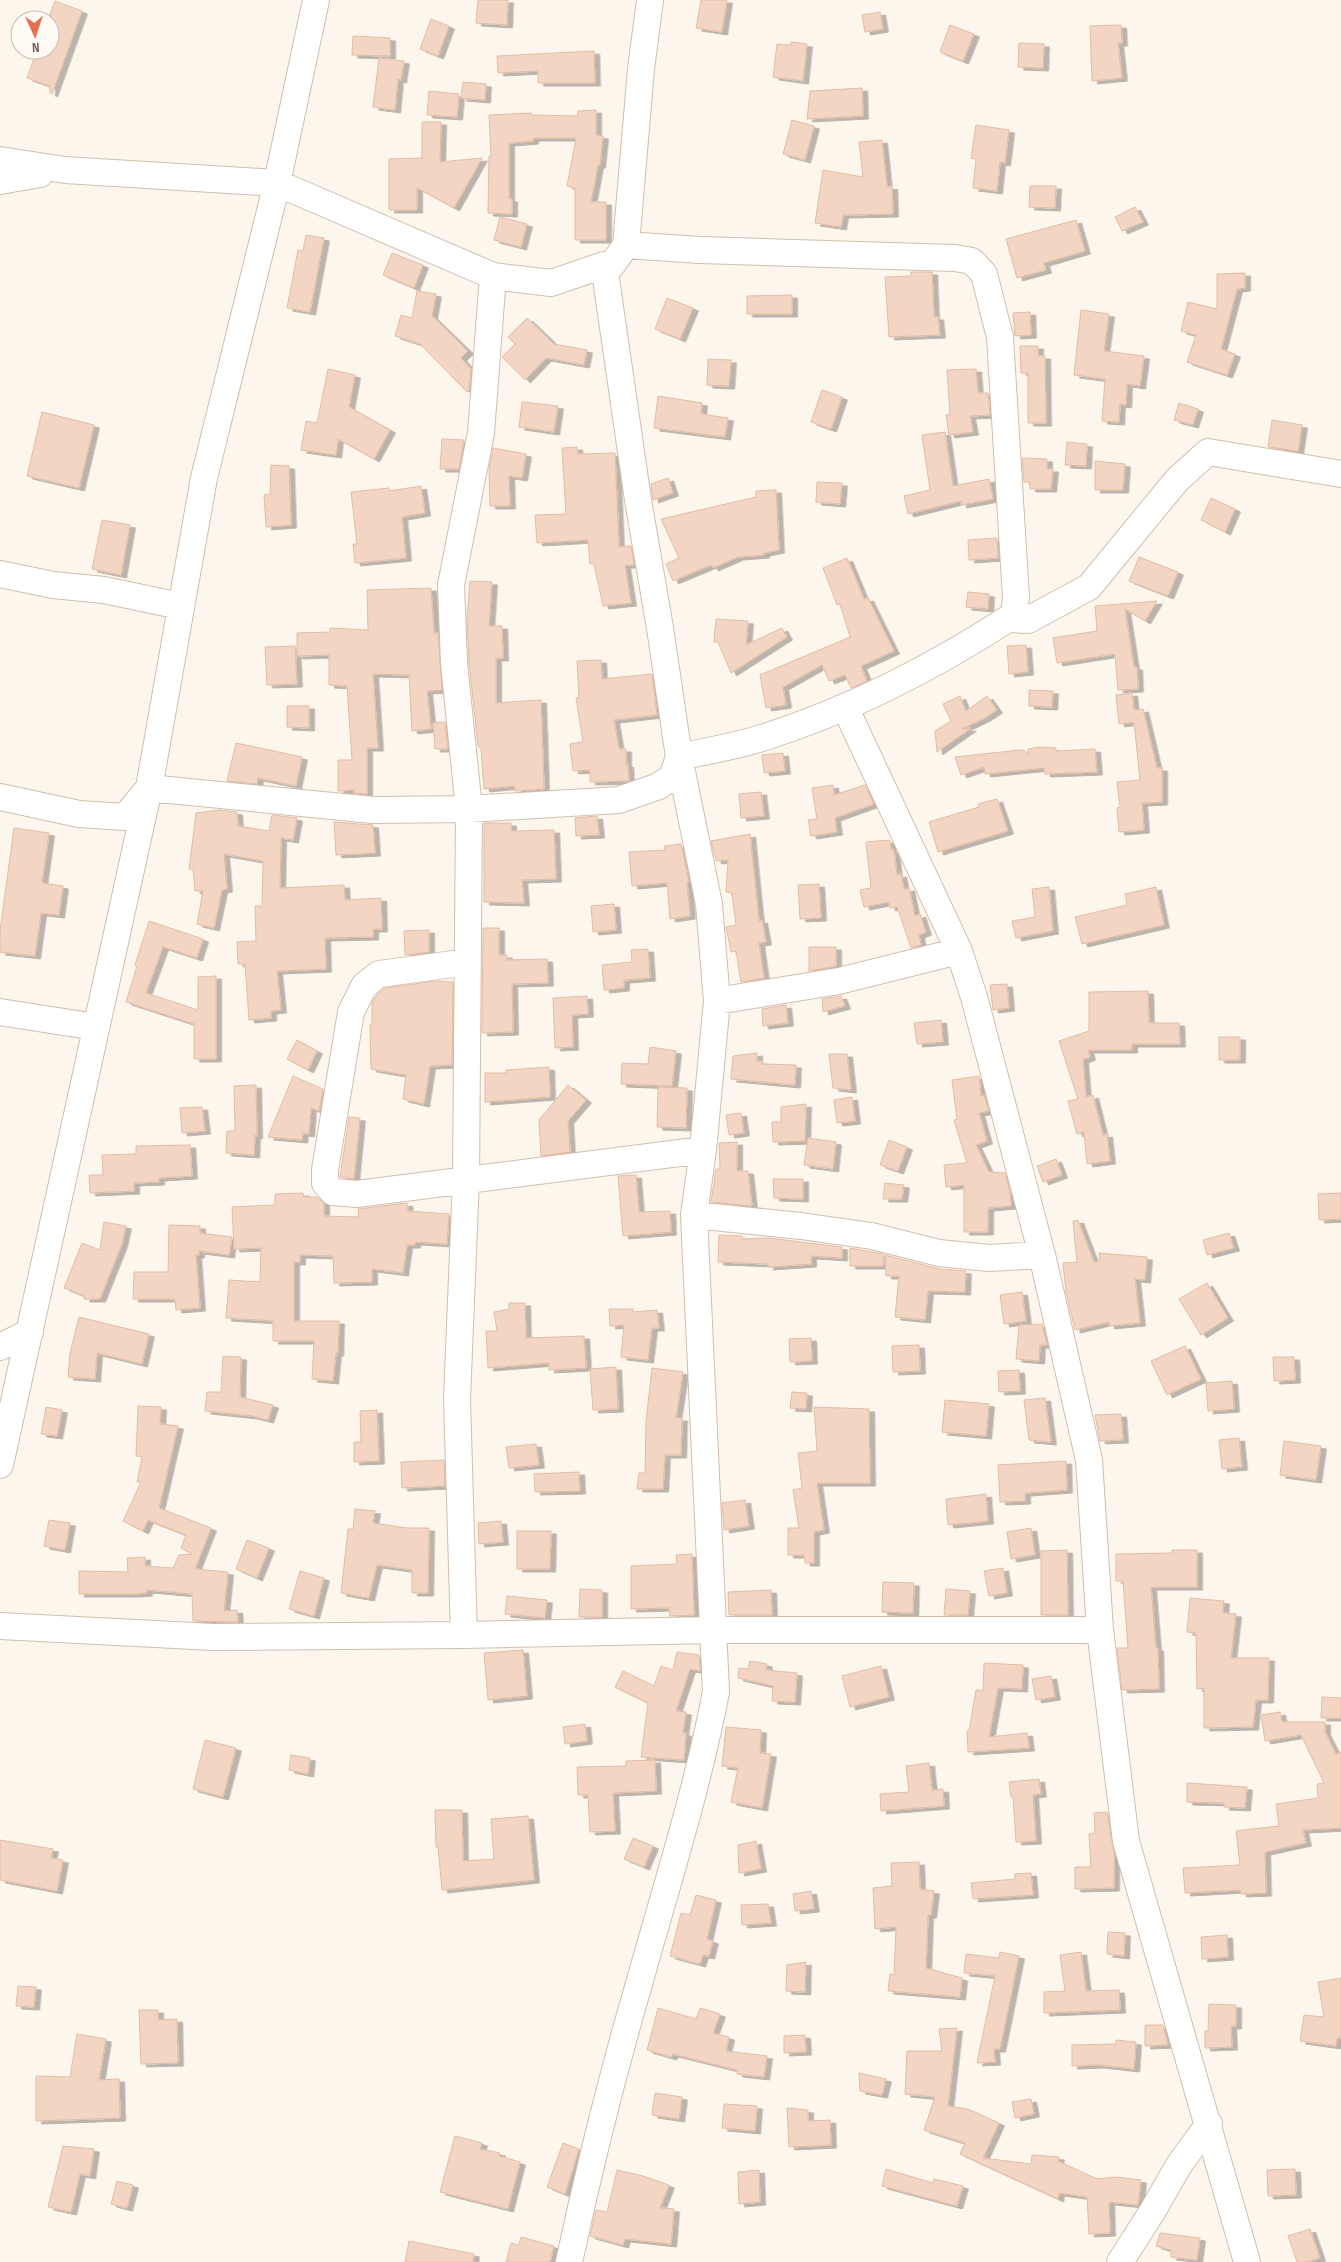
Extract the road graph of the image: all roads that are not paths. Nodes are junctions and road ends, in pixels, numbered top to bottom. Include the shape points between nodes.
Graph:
1 (316, 0) edge
2 (650, 0) edge
3 (0, 160) edge
4 (65, 170) junction
5 (0, 180) edge
6 (277, 183) junction
7 (626, 245) junction
8 (604, 266) junction
9 (493, 276) junction
10 (1341, 474) edge
11 (0, 574) edge
12 (180, 606) junction
13 (1008, 619) junction
14 (845, 707) junction
15 (680, 757) junction
16 (149, 788) junction
17 (0, 797) edge
18 (469, 808) junction
19 (959, 951) junction
20 (468, 962) junction
21 (717, 1001) junction
22 (0, 1012) edge
23 (96, 1027) junction
24 (703, 1150) junction
25 (466, 1179) junction
26 (694, 1215) junction
27 (1042, 1255) junction
28 (30, 1332) junction
29 (0, 1347) edge
30 (0, 1465) edge
31 (0, 1626) edge
32 (714, 1630) junction
33 (1100, 1630) junction
34 (464, 1635) junction
35 (1209, 2124) junction
36 (569, 2262) edge
37 (1120, 2262) edge
38 (1247, 2262) edge

1 - 6 street
2 - 7 street
3 - 4 street
4 - 5 street
4 - 6 street
6 - 9 street
6 - 12 street via 204,478
7 - 8 street via 612,265
7 - 13 street via 972,261 984,274 1000,337 1016,598 1014,616
8 - 9 street via 551,283
8 - 15 street
9 - 18 street via 481,433 451,585 454,663
10 - 13 street via 1208,452 1177,480 1088,587 1028,620
11 - 12 street
12 - 16 street
13 - 14 street via 920,671
14 - 15 street via 764,738
14 - 19 street
15 - 18 street via 672,777 659,786 619,800
15 - 21 street via 709,904
16 - 17 street via 125,817 79,814
16 - 18 street via 373,810
16 - 23 street
18 - 20 street
19 - 21 street via 839,981
19 - 27 street via 977,1006
20 - 25 street
20 - 25 street via 379,974 364,986 351,1012 324,1183 333,1192 357,1194
21 - 24 street
22 - 23 street
23 - 28 street
24 - 25 street
24 - 26 street
25 - 34 street via 457,1399
26 - 27 street via 872,1236 939,1253 989,1258
26 - 32 street
27 - 33 street via 1089,1460
28 - 29 street
28 - 30 street
31 - 34 street via 214,1637
32 - 33 street
32 - 34 street
32 - 36 street via 716,1692 704,1753 590,2165
33 - 35 street via 1126,1841
35 - 37 street via 1179,2165
35 - 38 street

